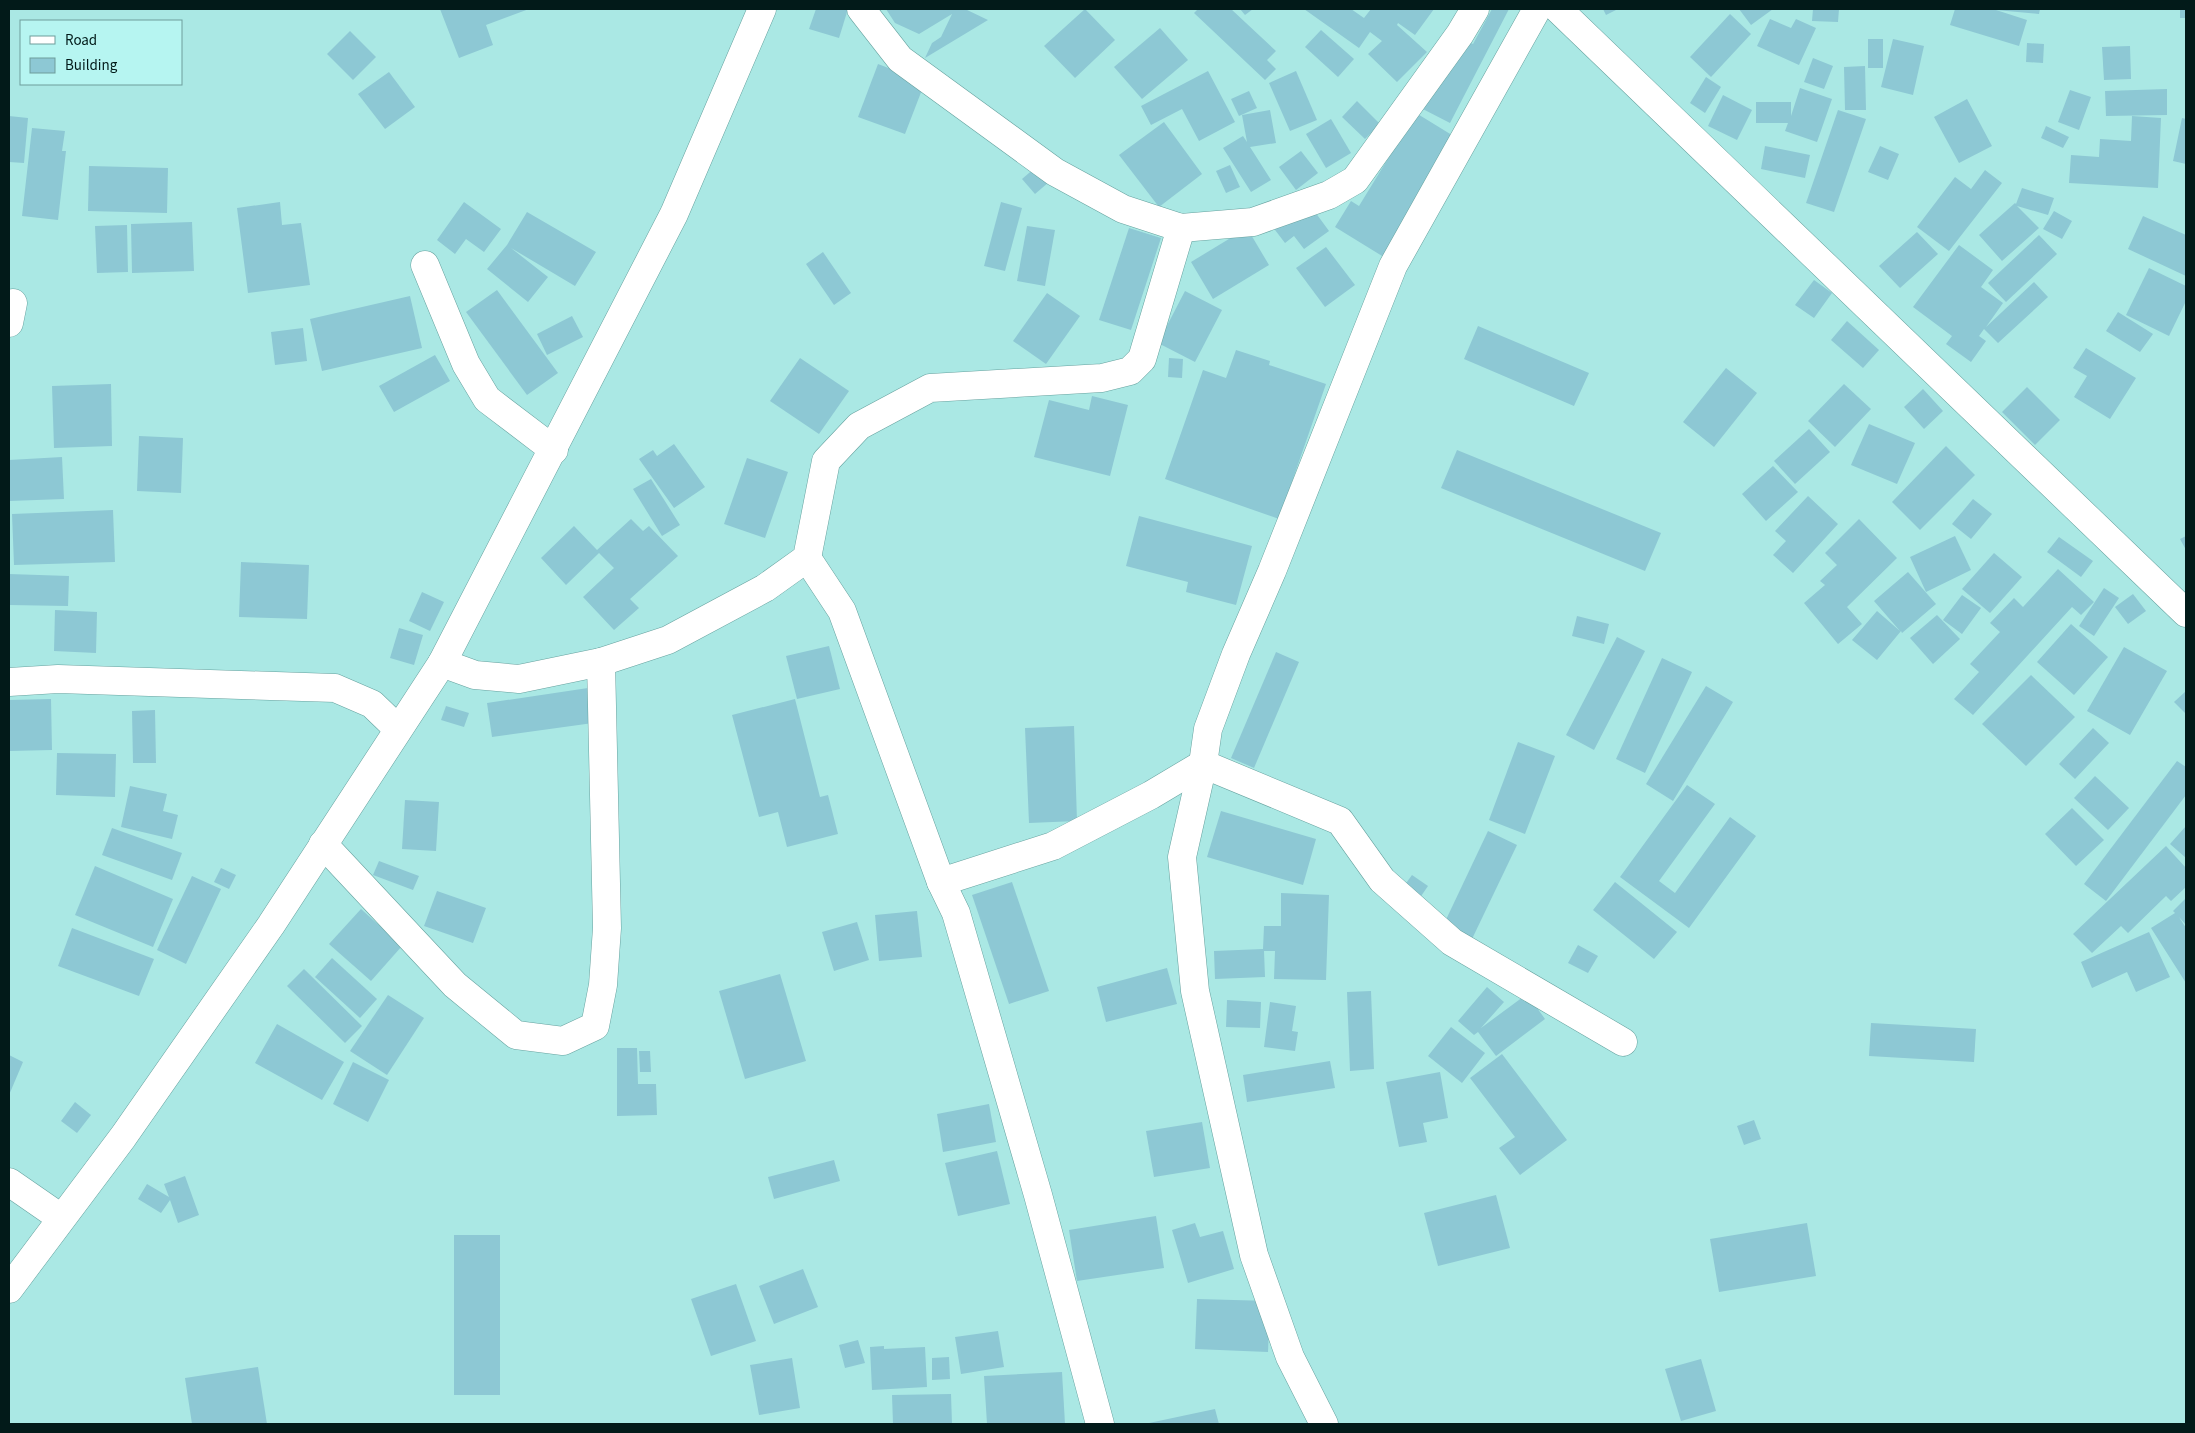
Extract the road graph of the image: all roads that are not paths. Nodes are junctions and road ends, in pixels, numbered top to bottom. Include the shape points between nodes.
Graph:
1 (762, 9) edge
2 (860, 9) edge
3 (1475, 9) edge
4 (1537, 9) edge
5 (1558, 9) edge
6 (1181, 228) junction
7 (425, 265) dead end
8 (554, 450) junction
9 (807, 558) junction
10 (2186, 613) edge
11 (602, 662) junction
12 (442, 663) junction
13 (9, 682) edge
14 (398, 729) junction
15 (1203, 764) junction
16 (323, 844) junction
17 (941, 882) junction
18 (1623, 1042) dead end
19 (9, 1182) edge
20 (62, 1218) junction
21 (9, 1289) edge
22 (1100, 1424) edge
23 (1324, 1424) edge

1 - 8 street via 674,214
2 - 6 street via 900,59 1055,172 1123,209
3 - 6 street via 1355,180 1329,195 1253,222
4 - 15 street via 1393,266 1233,662 1208,729
5 - 10 street
6 - 9 street via 1142,359 1130,371 1102,378 930,388 859,426 826,461
7 - 8 street via 466,364 487,399
8 - 12 street
9 - 11 street via 765,588 668,640
9 - 17 street via 842,611
11 - 12 street via 519,679 476,675
11 - 16 street via 607,928 603,985 595,1026 563,1041 516,1035 455,985
12 - 14 street
13 - 14 street via 58,679 335,688 372,704
14 - 16 street
15 - 17 street via 1054,846
15 - 18 street via 1340,821 1382,880 1452,942
15 - 23 street via 1182,858 1195,991 1254,1255 1290,1358
16 - 20 street via 271,925 123,1137
17 - 22 street via 956,912
19 - 20 street
20 - 21 street

